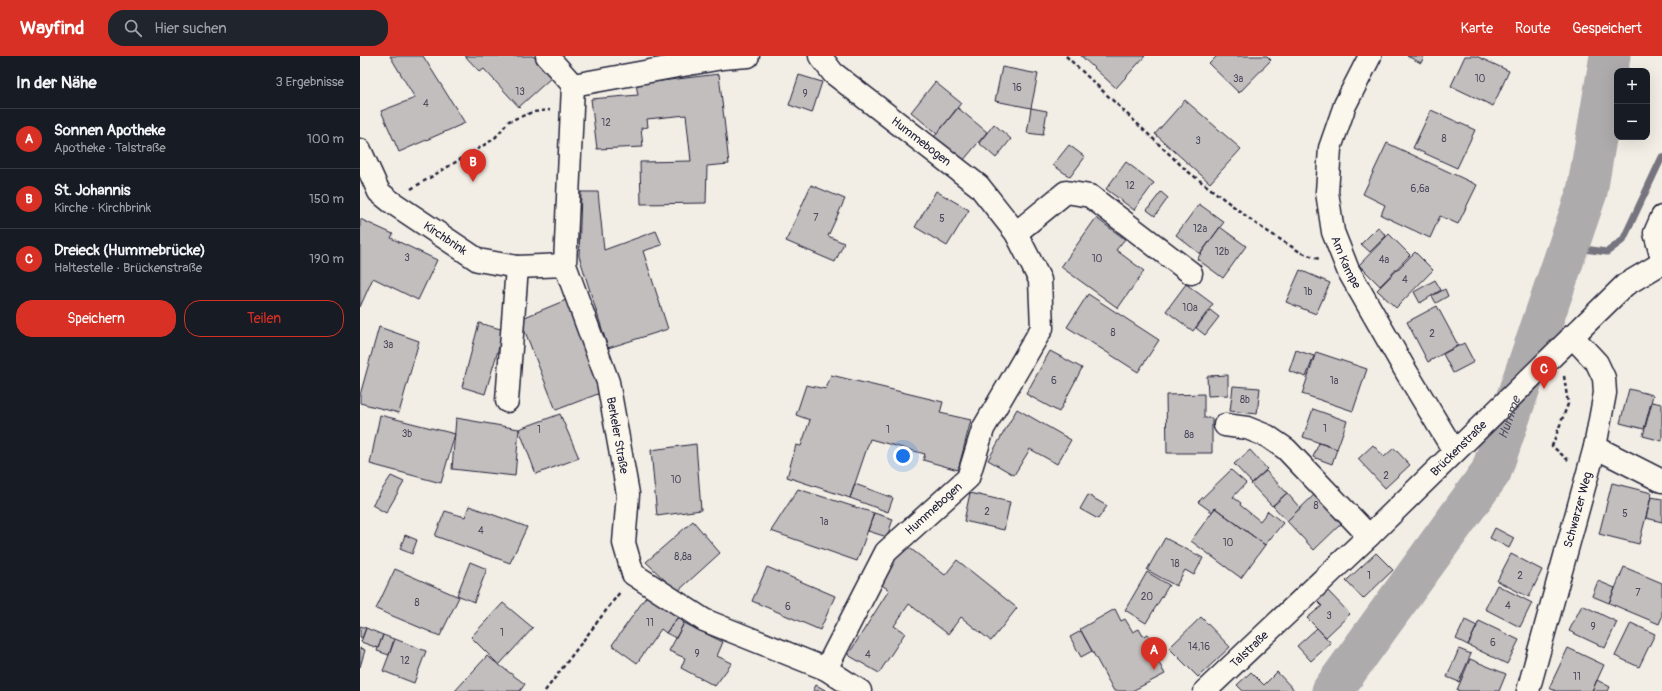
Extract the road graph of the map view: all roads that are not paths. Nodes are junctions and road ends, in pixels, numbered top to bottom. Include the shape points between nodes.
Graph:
1 (547, 56) edge
2 (748, 56) edge
3 (820, 56) edge
4 (1370, 56) edge
5 (573, 85) junction
6 (360, 150) edge
7 (366, 184) edge
8 (1662, 217) edge
9 (1016, 233) junction
10 (1662, 259) edge
11 (1662, 263) edge
12 (565, 265) junction
13 (517, 267) junction
14 (1191, 273) dead end
15 (1572, 336) junction
16 (507, 401) dead end
17 (1225, 425) dead end
18 (1595, 447) junction
19 (1454, 451) junction
20 (1662, 481) edge
21 (1368, 536) junction
22 (1277, 623) joint
23 (826, 669) junction
24 (860, 691) edge
25 (1205, 691) edge
26 (1528, 691) edge

1 - 5 street
2 - 5 street via 722,58
3 - 9 street, Hummebogen via 833,73 979,186
4 - 19 street, Am Kampe via 1345,105 1330,148 1327,192 1333,232 1348,270
5 - 12 street, Berkeler Straße
6 - 7 street, Kirchbrink
7 - 13 street, Kirchbrink via 478,260
8 - 10 street via 1655,233
9 - 14 street via 1066,192 1090,196
9 - 23 street, Hummebogen via 1040,280 1042,328 983,429 968,478 886,552
11 - 15 street, Brückenstraße via 1625,285
12 - 13 street, Kirchbrink
12 - 23 street, Berkeler Straße via 608,382 628,494 624,543 633,574 704,620
13 - 16 street
15 - 18 street, Schwarzer Weg via 1597,364 1604,378 1605,393
15 - 19 street, Brückenstraße
17 - 21 street via 1247,428 1267,436 1286,449
18 - 20 street
18 - 26 street, Schwarzer Weg
19 - 21 street, Brückenstraße
21 - 22 street, Brückenstraße
22 - 25 street, Talstraße
23 - 24 street

